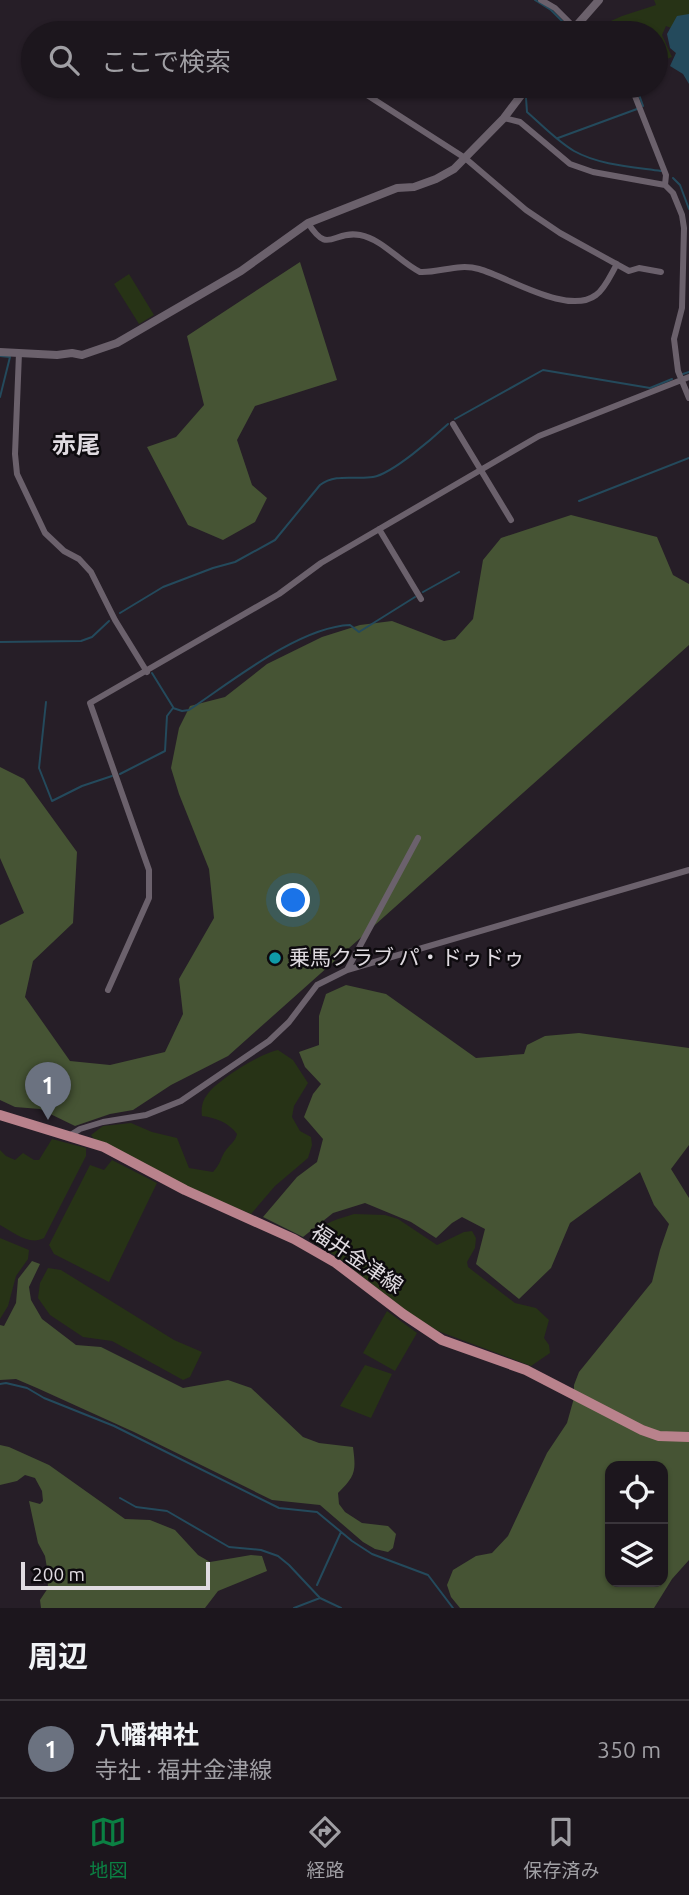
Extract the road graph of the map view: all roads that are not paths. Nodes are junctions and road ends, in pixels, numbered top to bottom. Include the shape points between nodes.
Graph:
1 (541, 0) edge
2 (598, 0) edge
3 (565, 21) edge
4 (580, 21) edge
5 (372, 98) edge
6 (517, 98) edge
7 (636, 98) edge
8 (504, 118) junction
9 (465, 158) junction
10 (665, 185) junction
11 (308, 223) junction
12 (617, 264) junction
13 (661, 272) dead end
14 (0, 352) edge
15 (19, 353) junction
16 (689, 377) edge
17 (681, 380) junction
18 (689, 398) edge
19 (453, 424) dead end
20 (482, 469) junction
21 (511, 520) dead end
22 (379, 529) junction
23 (421, 599) dead end
24 (148, 672) junction
25 (418, 838) dead end
26 (689, 870) edge
27 (347, 970) junction
28 (108, 990) dead end
29 (0, 1116) edge
30 (69, 1136) junction
31 (689, 1437) edge

1 - 3 street
2 - 4 street
5 - 9 street
6 - 8 street
7 - 10 street via 666,175
8 - 9 street
8 - 10 street via 520,122 570,164
9 - 11 street via 436,179 397,188
9 - 12 street via 526,209
10 - 17 street via 673,193 684,228 682,308 674,339
11 - 12 street via 323,240 349,235 369,239 420,272 461,266 477,269 568,301 595,297
11 - 15 street via 241,271 117,343 82,355
12 - 13 street via 629,271
14 - 15 street
15 - 24 street via 17,474 45,533 91,572
16 - 17 street
17 - 18 street
17 - 20 street via 539,436
19 - 20 street
20 - 21 street
20 - 22 street
22 - 23 street
22 - 24 street
24 - 28 street via 90,703 149,870 149,898
25 - 27 street
26 - 27 street
27 - 30 street via 317,985 269,1041 181,1101
29 - 30 main road, 福井金津線
30 - 31 main road, 福井金津線 via 113,1152 322,1254 442,1340 526,1370 642,1430

